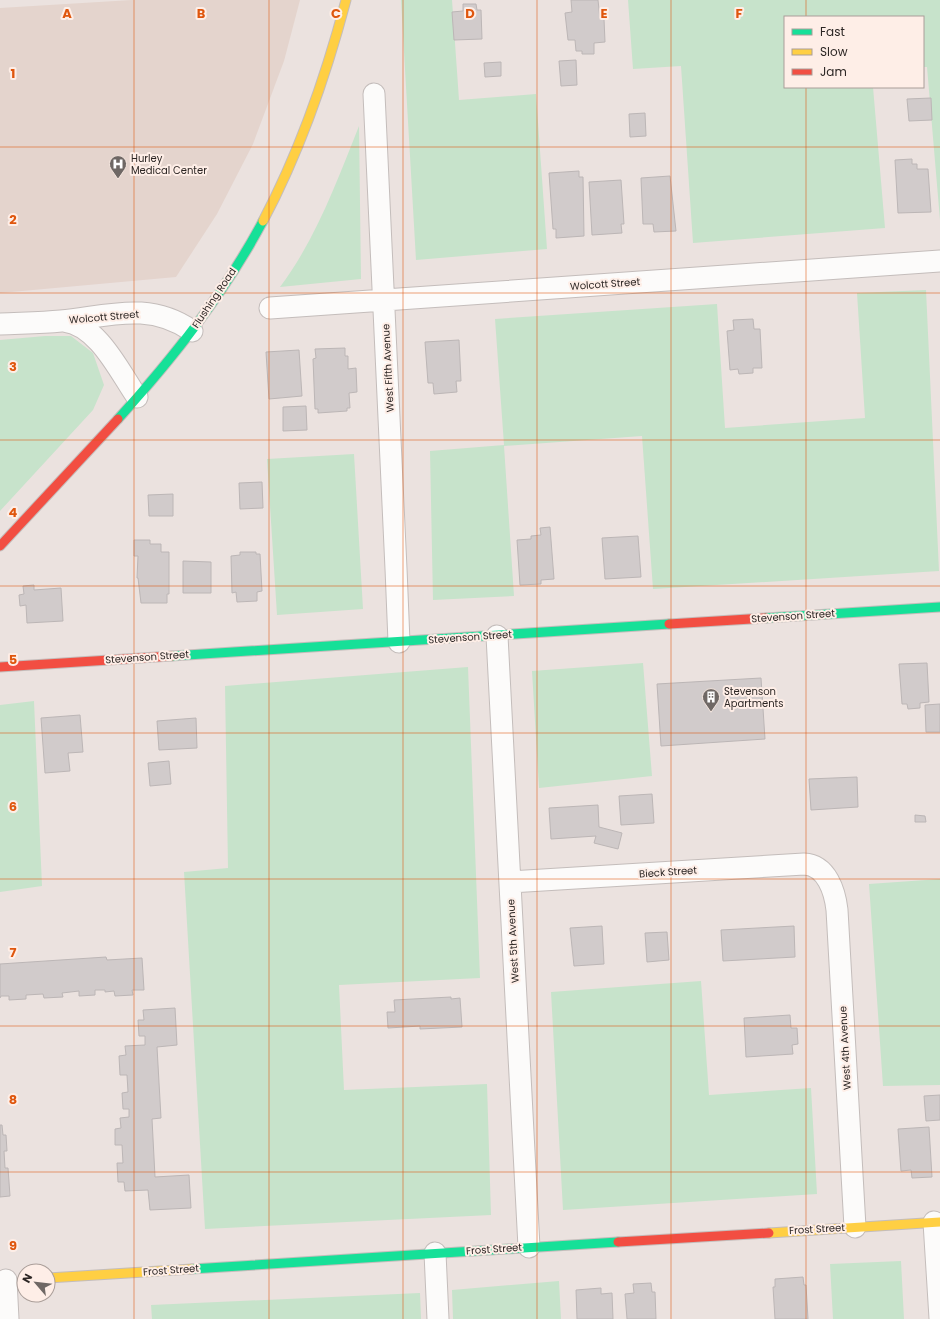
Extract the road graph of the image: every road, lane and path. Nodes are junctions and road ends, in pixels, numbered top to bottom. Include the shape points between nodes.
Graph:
1 (346, 0) edge
2 (374, 94) dead end
3 (940, 261) edge
4 (384, 300) junction
5 (270, 308) dead end
6 (60, 321) junction
7 (0, 324) edge
8 (192, 331) junction
9 (137, 397) junction
10 (0, 546) edge
11 (940, 607) edge
12 (496, 636) junction
13 (399, 642) junction
14 (0, 667) edge
15 (823, 874) joint
16 (510, 882) junction
17 (937, 1222) edge
18 (855, 1227) junction
19 (529, 1247) junction
20 (435, 1253) junction
21 (56, 1277) edge
22 (10, 1280) edge
23 (940, 1318) edge
24 (8, 1319) edge
25 (438, 1319) edge

1 - 8 street, Flushing Road via 328,64 284,178 248,246
2 - 4 street, West Fifth Avenue
3 - 4 street, Wolcott Street
4 - 5 street, Wolcott Street
4 - 13 street, West Fifth Avenue
6 - 7 street, Wolcott Street
6 - 8 street, Wolcott Street via 124,313 150,314 170,318
6 - 9 street, Wolcott Street via 77,324 90,332
8 - 9 street, Flushing Road
9 - 10 street, Flushing Road
11 - 12 street, Stevenson Street
12 - 13 street, Stevenson Street
12 - 16 street, West 5th Avenue
13 - 14 street, Stevenson Street
15 - 16 street, Bieck Street via 811,865 804,864
15 - 18 street, West 4th Avenue via 833,888 837,910
16 - 19 street, West 5th Avenue
17 - 18 street, Frost Street
17 - 23 street
18 - 19 street, Frost Street
19 - 20 street, Frost Street
20 - 21 street, Frost Street
20 - 25 street
22 - 24 street

